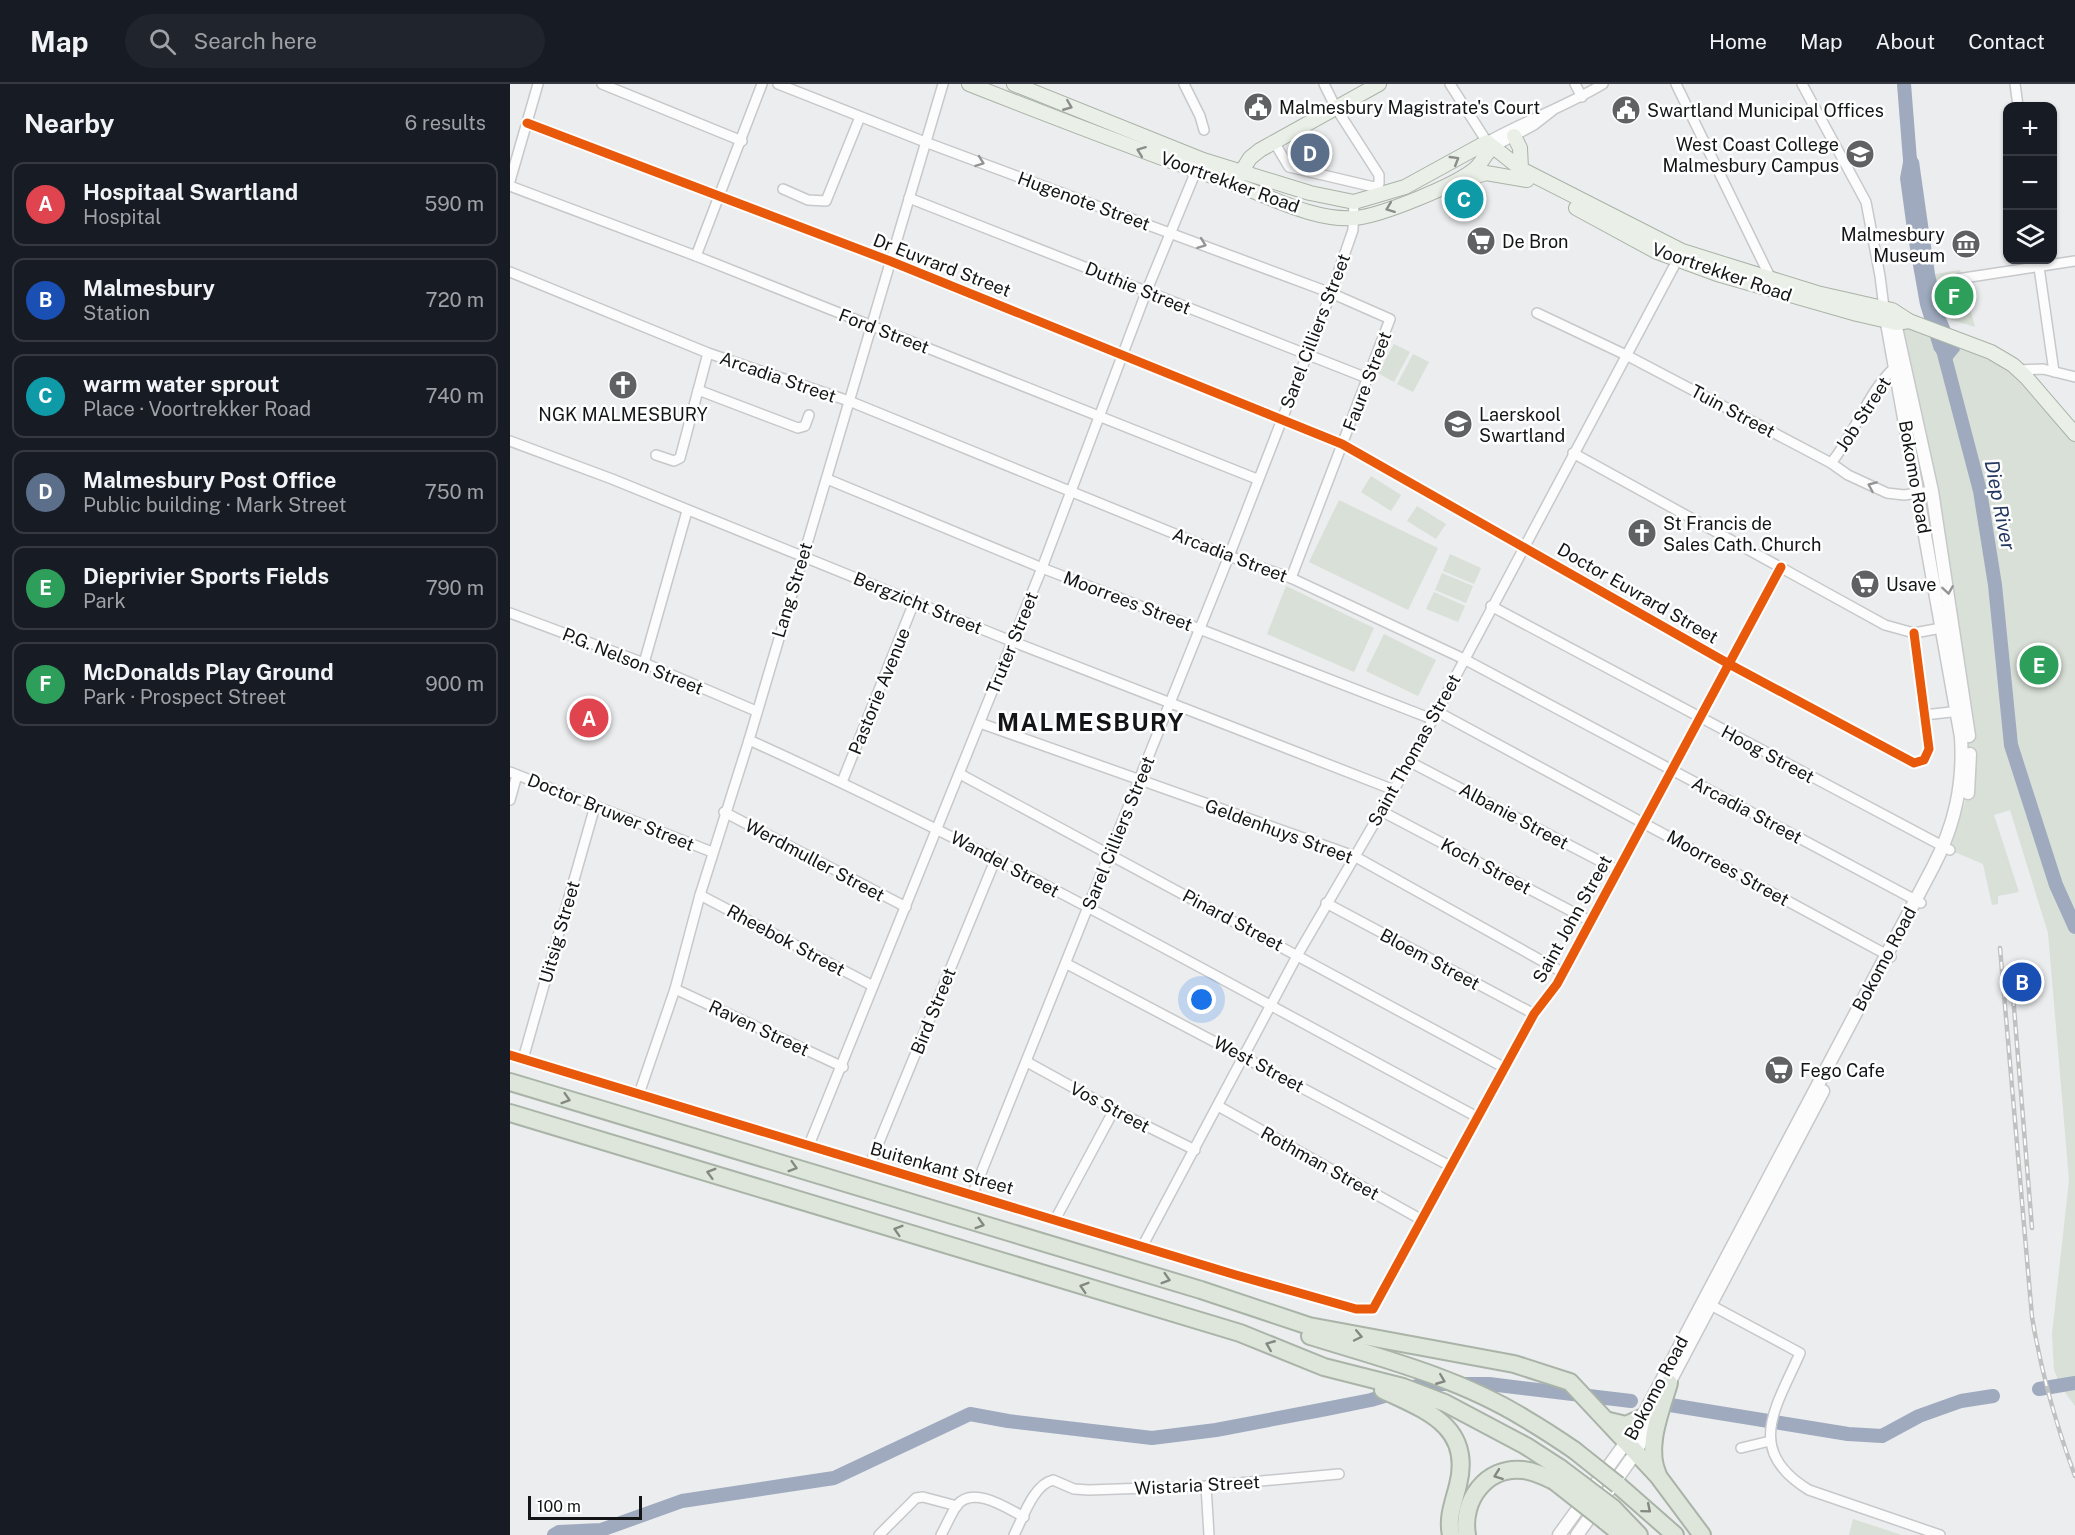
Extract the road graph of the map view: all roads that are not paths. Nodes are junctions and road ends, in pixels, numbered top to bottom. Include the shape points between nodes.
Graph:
1 (538, 84) edge
2 (602, 84) edge
3 (762, 84) edge
4 (778, 84) edge
5 (943, 84) edge
6 (969, 84) edge
7 (1014, 84) edge
8 (1184, 84) edge
9 (1324, 84) edge
10 (1378, 84) edge
11 (1450, 84) edge
12 (1575, 84) edge
13 (1603, 84) edge
14 (1676, 84) edge
15 (1802, 84) edge
16 (2015, 84) edge
17 (1582, 97) junction
18 (2017, 102) edge
19 (1555, 107) junction
20 (1336, 108) junction
21 (860, 117) junction
22 (527, 123) junction
23 (1204, 130) dead end
24 (1514, 136) junction
25 (742, 141) junction
26 (1274, 141) junction
27 (925, 142) junction
28 (1486, 147) junction
29 (1196, 171) junction
30 (1524, 174) junction
31 (1238, 178) junction
32 (510, 181) edge
33 (510, 186) edge
34 (1444, 186) junction
35 (783, 189) dead end
36 (719, 197) junction
37 (909, 198) junction
38 (1354, 202) junction
39 (1355, 218) junction
40 (1171, 233) junction
41 (696, 256) junction
42 (1680, 256) junction
43 (890, 261) junction
44 (2075, 261) edge
45 (2057, 262) edge
46 (2033, 264) edge
47 (2039, 264) edge
48 (510, 272) edge
49 (1771, 277) junction
50 (1957, 279) dead end
51 (1147, 290) junction
52 (1775, 292) junction
53 (1331, 293) junction
54 (1537, 312) dead end
55 (1898, 318) junction
56 (1390, 319) joint
57 (870, 326) junction
58 (708, 353) junction
59 (1123, 354) junction
60 (1306, 354) junction
61 (1628, 356) junction
62 (1895, 367) junction
63 (2019, 370) junction
64 (2054, 372) junction
65 (2075, 377) edge
66 (1367, 378) junction
67 (698, 390) junction
68 (849, 401) junction
69 (809, 415) dead end
70 (1101, 415) junction
71 (1282, 418) junction
72 (2075, 434) edge
73 (510, 441) edge
74 (1342, 444) junction
75 (1841, 450) junction
76 (1573, 453) junction
77 (656, 455) dead end
78 (1831, 463) junction
79 (1848, 475) junction
80 (827, 479) junction
81 (1257, 479) junction
82 (1932, 491) junction
83 (1071, 492) junction
84 (1917, 493) junction
85 (687, 511) junction
86 (1524, 547) junction
87 (1229, 556) junction
88 (802, 557) junction
89 (1781, 567) junction
90 (1042, 568) junction
91 (1291, 578) junction
92 (915, 600) junction
93 (1491, 606) junction
94 (510, 613) edge
95 (1948, 627) junction
96 (1198, 629) junction
97 (1914, 633) junction
98 (1011, 641) junction
99 (1464, 660) junction
100 (644, 663) junction
101 (1729, 664) junction
102 (1169, 703) junction
103 (1961, 710) junction
104 (756, 711) junction
105 (1434, 715) junction
106 (1924, 715) junction
107 (1699, 718) junction
108 (980, 723) junction
109 (749, 740) junction
110 (1410, 762) junction
111 (1672, 770) junction
112 (513, 774) edge
113 (960, 774) junction
114 (1139, 781) junction
115 (842, 782) junction
116 (1394, 790) junction
117 (510, 800) edge
118 (595, 806) junction
119 (724, 812) junction
120 (1383, 812) junction
121 (1645, 822) junction
122 (938, 829) junction
123 (1947, 848) junction
124 (712, 852) junction
125 (1109, 855) junction
126 (1354, 856) junction
127 (996, 858) junction
128 (1617, 870) junction
129 (700, 895) junction
130 (1918, 901) junction
131 (1326, 903) junction
132 (906, 907) junction
133 (1087, 909) junction
134 (1590, 921) junction
135 (1298, 954) junction
136 (1889, 956) junction
137 (1067, 964) junction
138 (1562, 972) junction
139 (873, 986) junction
140 (675, 989) junction
141 (1271, 1007) junction
142 (1534, 1014) junction
143 (510, 1055) edge
144 (1244, 1056) junction
145 (523, 1059) junction
146 (1027, 1062) junction
147 (843, 1067) junction
148 (1505, 1068) junction
149 (510, 1082) edge
150 (639, 1094) junction
151 (1218, 1106) junction
152 (1114, 1110) junction
153 (510, 1113) edge
154 (1477, 1117) junction
155 (809, 1145) junction
156 (1195, 1150) junction
157 (870, 1164) junction
158 (1450, 1166) junction
159 (973, 1193) junction
160 (1056, 1218) junction
161 (1422, 1220) junction
162 (1142, 1247) junction
163 (1201, 1290) junction
164 (1707, 1304) junction
165 (1365, 1310) joint
166 (1669, 1383) junction
167 (1439, 1408) junction
168 (1603, 1415) junction
169 (1641, 1418) junction
170 (1770, 1441) junction
171 (1632, 1447) junction
172 (1741, 1448) dead end
173 (1339, 1474) dead end
174 (1557, 1474) junction
175 (1658, 1476) junction
176 (1206, 1486) junction
177 (957, 1506) junction
178 (1609, 1514) junction
179 (1024, 1517) junction
180 (879, 1535) edge
181 (941, 1535) edge
182 (1014, 1535) edge
183 (1209, 1535) edge
184 (1451, 1535) edge
185 (1467, 1535) edge
186 (1558, 1535) edge
187 (1577, 1535) edge
188 (1622, 1535) edge
189 (1639, 1535) edge
190 (1675, 1535) edge
191 (1702, 1535) edge
192 (1940, 1535) edge

1 - 22 street
2 - 25 street
3 - 25 street
4 - 21 street, Hugenote Street
5 - 27 street, Lang Street
29 -> 6 main road, Voortrekker Road
7 -> 31 main road, Voortrekker Road
8 - 23 street
9 - 20 street
10 - 20 main road
11 - 28 street
12 - 17 street
13 - 17 street
14 - 49 street
15 - 55 street via 1866,202 1881,276
16 - 18 street
17 - 19 street
19 - 24 street via 1546,118
19 - 28 street
20 - 26 main road
20 - 26 street via 1379,175 1379,184 1374,187 1289,167
21 - 27 street, Hugenote Street
21 - 35 street via 826,201 808,200
22 - 32 street
22 - 36 street, Dr Euvrard Street
24 - 28 street
24 - 30 main road
25 - 36 street
26 - 31 main road via 1250,158
27 - 37 street, Lang Street
27 -> 40 street, Hugenote Street
28 - 30 main road, Voortrekker Road
28 - 34 main road, Voortrekker Road via 1477,167
38 -> 28 main road, Voortrekker Road via 1405,187
29 - 31 main road, Voortrekker Road
29 - 40 street, Truter Street
30 - 34 main road via 1486,173
30 - 42 main road, Voortrekker Road via 1657,252
31 - 38 main road, Voortrekker Road
31 - 39 main road, Voortrekker Road via 1302,208 1337,218
33 - 41 street, Ford Street
34 -> 39 main road, Voortrekker Road via 1390,209
36 - 41 street
36 - 43 street, Dr Euvrard Street
37 - 43 street, Lang Street
37 - 51 street, Duthie Street
38 - 39 street, Sarel Cilliers Street
39 - 53 street, Sarel Cilliers Street
40 - 51 street, Truter Street
40 -> 53 street, Hugenote Street
41 - 57 street, Ford Street
42 - 49 main road, Voortrekker Road
42 - 52 main road, Voortrekker Road
42 - 61 street, Saint Thomas Street
43 - 57 street, Lang Street
43 - 59 street, Dr Euvrard Street
44 - 45 street
46 - 50 street
47 - 64 street
48 - 58 street, Arcadia Street
49 - 52 street
49 - 55 main road, Voortrekker Road
51 - 59 street, Truter Street
51 - 60 street, Duthie Street
52 - 55 main road, Voortrekker Road
53 - 56 street, Hugenote Street
53 - 60 street, Sarel Cilliers Street
54 - 61 street, Tuin Street
55 - 62 main road, Bokomo Road
55 - 63 main road, Voortrekker Road via 1991,352
55 - 82 main road, Bokomo Road
56 - 66 street, Faure Street
57 - 68 street, Lang Street
57 - 70 street, Ford Street
58 - 67 street
58 - 68 street, Arcadia Street
59 - 70 street, Truter Street
59 - 71 street, Dr Euvrard Street
60 - 66 street, Duthie Street
60 - 71 street, Sarel Cilliers Street
61 - 76 street, Saint Thomas Street
61 - 78 street, Tuin Street
62 - 75 street, Job Street via 1875,389
62 - 84 main road, Bokomo Road
63 - 64 street
63 - 72 main road, Voortrekker Road
64 - 65 street
66 - 74 street, Faure Street
67 - 69 street via 798,429 805,426
67 - 77 street via 680,458 674,461
68 - 80 street, Lang Street
68 - 83 street, Arcadia Street
70 - 81 street, Ford Street
70 - 83 street, Truter Street
71 - 74 street, Dr Euvrard Street
71 - 81 street, Sarel Cilliers Street
73 - 85 street, Bergzicht Street via 612,478
74 - 86 street, Doctor Euvrard Street
74 - 91 street, Faure Street
75 - 78 street, Job Street
75 - 79 street via 1842,465
76 - 86 street, Saint Thomas Street
76 - 89 street
78 - 79 street, Tuin Street
84 -> 79 street, Tuin Street via 1887,493
80 - 88 street, Lang Street
80 - 90 street, Moorrees Street
81 - 87 street, Sarel Cilliers Street
82 - 84 street, Tuin Street
82 -> 95 main road, Bokomo Road
83 - 87 street, Arcadia Street
83 - 90 street, Truter Street
84 - 95 main road, Bokomo Road
85 - 88 street, Bergzicht Street
85 - 100 street
86 - 93 street, Saint Thomas Street
86 - 101 street, Doctor Euvrard Street
87 - 91 street, Arcadia Street
87 - 96 street, Sarel Cilliers Street
88 - 92 street, Bergzicht Street
88 - 104 street, Lang Street
89 - 97 street via 1886,625
89 - 101 street, Saint John Street
90 - 96 street, Moorrees Street
90 - 98 street, Truter Street
91 - 99 street, Arcadia Street
92 - 98 street, Bergzicht Street
92 - 115 street, Pastorie Avenue
93 - 99 street, Saint Thomas Street
93 - 107 street, Hoog Street
94 - 100 street, P.G. Nelson Street
95 - 97 street
95 - 103 main road, Bokomo Road
96 - 102 street, Sarel Cilliers Street
96 - 105 street, Moorrees Street
97 - 106 street
98 - 102 street, Bergzicht Street
98 - 108 street, Truter Street
99 - 105 street, Saint Thomas Street
99 - 111 street, Arcadia Street
100 - 104 street, P.G. Nelson Street
101 - 106 street, Doctor Euvrard Street via 1914,763 1920,762 1929,749
101 - 107 street, Saint John Street
102 - 114 street, Sarel Cilliers Street
102 - 116 street, Bergzicht Street
103 - 106 street
103 - 123 main road, Bokomo Road via 1961,783
104 - 109 street, Lang Street
105 - 110 street, Saint Thomas Street
105 - 121 street, Moorrees Street
107 - 111 street, Saint John Street
107 - 123 street, Hoog Street
108 - 113 street, Truter Street
108 - 114 street, Geldenhuys Street
109 - 115 street, Wandel Street
109 - 119 street, Lang Street
110 - 116 street, Saint Thomas Street
110 - 128 street, Albanie Street
111 - 121 street, Saint John Street
111 - 130 street, Arcadia Street
112 - 117 street
112 - 118 street, Doctor Bruwer Street
113 - 122 street, Truter Street
113 - 125 street, Pinard Street
114 - 125 street, Sarel Cilliers Street
114 - 126 street, Geldenhuys Street
115 - 122 street, Wandel Street
116 - 120 street, Saint Thomas Street
118 - 124 street, Doctor Bruwer Street
118 - 145 street, Uitsig Street
119 - 124 street, Lang Street
119 - 132 street, Werdmuller Street
120 - 126 street, Saint Thomas Street
120 - 134 street, Koch Street
121 - 128 street, Saint John Street
121 - 136 street, Moorrees Street
122 - 127 street, Wandel Street
122 - 132 street, Truter Street
123 - 130 main road, Bokomo Road
124 - 129 street, Lang Street
125 - 133 street, Sarel Cilliers Street
125 - 135 street, Pinard Street
126 - 131 street, Saint Thomas Street
126 - 138 street, Geldenhuys Street
127 - 133 street, Wandel Street
127 - 157 street, Bird Street
128 - 134 street, Saint John Street
129 - 139 street, Rheebok Street
129 - 140 street, Lang Street
130 - 136 main road, Bokomo Road
131 - 135 street, Saint Thomas Street
131 - 142 street, Bloem Street
132 - 139 street, Truter Street
133 - 137 street, Sarel Cilliers Street
133 - 141 street, Wandel Street
134 - 138 street, Saint John Street
135 - 141 street, Saint Thomas Street
135 - 148 street, Pinard Street
136 - 164 main road, Bokomo Road
137 - 144 street, West Street
137 - 146 street, Sarel Cilliers Street
138 - 142 street, Saint John Street
139 - 147 street, Truter Street
140 - 147 street, Raven Street
140 - 150 street, Lang Street
141 - 144 street, Saint Thomas Street
141 - 154 street, Wandel Street
142 - 148 street, Saint John Street
143 - 145 street, Buitenkant Street
144 - 151 street, Saint Thomas Street
144 - 158 street, West Street
145 - 150 street, Buitenkant Street
146 - 152 street, Vos Street
146 - 159 street, Sarel Cilliers Street
147 - 155 street, Truter Street
148 - 154 street, Saint John Street
149 -> 163 highway
150 - 155 street, Buitenkant Street
151 - 156 street, Saint Thomas Street
151 - 161 street, Rothman Street
152 - 156 street, Vos Street
152 - 160 street
167 -> 153 highway via 1240,1333
154 - 158 street, Saint John Street
155 - 157 street, Buitenkant Street
156 - 162 street, Saint Thomas Street
157 - 159 street, Buitenkant Street
158 - 161 street, Saint John Street
159 - 160 street, Buitenkant Street
160 - 162 street, Buitenkant Street
161 - 165 street, Saint John Street via 1381,1298 1373,1309
162 - 165 street, Buitenkant Street
163 -> 168 highway via 1310,1326 1514,1364 1570,1382
163 -> 190 highway, bridge via 1289,1330 1408,1366 1523,1417 1574,1450
164 - 166 main road, Bokomo Road
164 - 169 main road, Bokomo Road
164 - 170 street via 1800,1353 1774,1406
166 - 171 main road, Bokomo Road
166 - 175 highway via 1654,1438 1653,1464
167 - 174 highway via 1526,1446
167 - 184 highway via 1460,1455 1461,1470 1449,1520
168 - 169 highway via 1626,1425
168 - 171 highway
169 - 171 main road, Bokomo Road
170 - 172 street
170 - 192 street via 1786,1472 1809,1490
171 - 175 highway
171 - 186 main road, Bokomo Road
171 - 187 main road, Bokomo Road
173 - 176 street, Wistaria Street
174 - 178 highway, bridge
174 -> 185 highway via 1521,1470 1490,1477 1472,1496 1466,1515
175 - 191 highway
176 - 179 street, Wistaria Street via 1089,1490 1074,1489 1057,1481 1043,1484
176 - 183 street
177 - 179 street via 970,1499 990,1500
177 - 180 street via 916,1498
177 - 181 street
178 - 188 highway
178 - 189 highway
179 - 182 street

